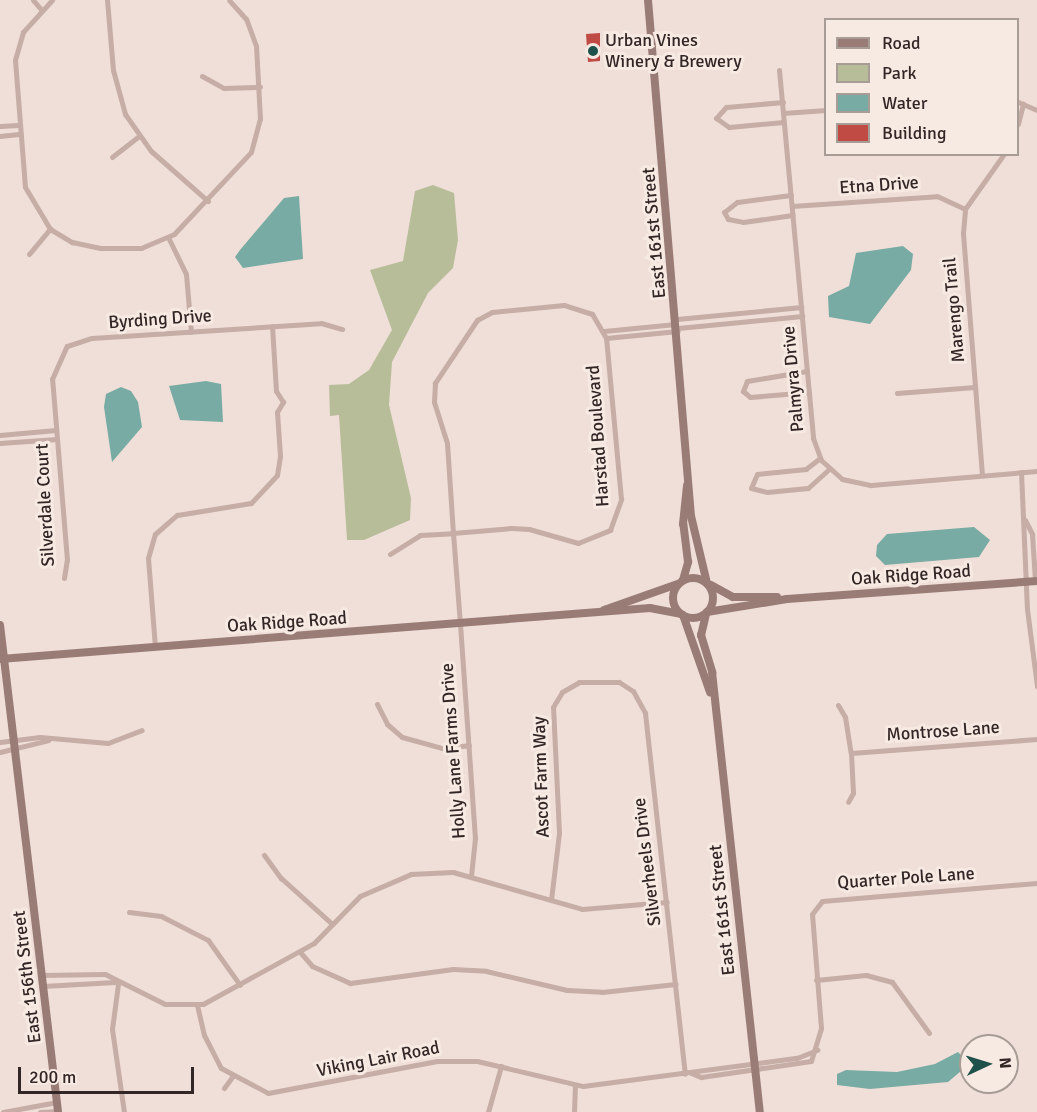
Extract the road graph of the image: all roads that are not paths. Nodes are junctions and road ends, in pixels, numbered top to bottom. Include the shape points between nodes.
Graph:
1 (33, 0) edge
2 (52, 0) edge
3 (107, 0) edge
4 (231, 0) edge
5 (648, 0) edge
6 (40, 8) junction
7 (779, 70) dead end
8 (202, 76) dead end
9 (260, 87) junction
10 (783, 102) junction
11 (1020, 103) edge
12 (824, 110) edge
13 (1037, 110) edge
14 (783, 113) junction
15 (784, 122) junction
16 (18, 124) junction
17 (0, 126) edge
18 (19, 134) junction
19 (0, 136) edge
20 (138, 137) junction
21 (1003, 156) edge
22 (112, 157) dead end
23 (791, 195) junction
24 (208, 201) junction
25 (792, 207) junction
26 (965, 208) junction
27 (793, 215) junction
28 (50, 229) junction
29 (168, 237) junction
30 (29, 254) dead end
31 (801, 307) junction
32 (802, 316) junction
33 (272, 326) junction
34 (678, 326) junction
35 (342, 329) dead end
36 (604, 331) junction
37 (191, 332) junction
38 (606, 339) junction
39 (807, 371) junction
40 (975, 387) junction
41 (809, 392) junction
42 (897, 393) dead end
43 (56, 430) junction
44 (0, 435) edge
45 (57, 439) junction
46 (0, 443) edge
47 (820, 458) junction
48 (690, 462) junction
49 (829, 469) junction
50 (1037, 471) edge
51 (1021, 472) junction
52 (982, 475) junction
53 (1025, 520) junction
54 (453, 533) junction
55 (390, 554) dead end
56 (64, 578) dead end
57 (1036, 581) edge
58 (681, 582) junction
59 (1026, 582) junction
60 (707, 583) junction
61 (787, 599) junction
62 (706, 613) junction
63 (682, 614) junction
64 (576, 615) junction
65 (460, 624) junction
66 (0, 625) edge
67 (155, 647) junction
68 (2, 659) edge
69 (596, 680) joint
70 (1037, 686) edge
71 (376, 704) dead end
72 (714, 705) junction
73 (837, 705) dead end
74 (142, 730) dead end
75 (13, 738) junction
76 (1037, 739) edge
77 (49, 740) junction
78 (0, 741) edge
79 (469, 745) junction
80 (14, 748) junction
81 (0, 752) edge
82 (851, 753) junction
83 (848, 802) dead end
84 (264, 855) dead end
85 (471, 876) junction
86 (1037, 883) edge
87 (551, 900) junction
88 (667, 902) junction
89 (129, 912) dead end
90 (332, 924) junction
91 (300, 952) junction
92 (42, 975) junction
93 (816, 980) junction
94 (116, 983) junction
95 (676, 984) junction
96 (240, 985) junction
97 (43, 987) junction
98 (197, 1005) junction
99 (929, 1033) dead end
100 (817, 1050) junction
101 (754, 1061) junction
102 (501, 1066) junction
103 (755, 1071) junction
104 (688, 1073) junction
105 (232, 1077) junction
106 (575, 1085) junction
107 (224, 1088) dead end
108 (57, 1102) junction
109 (21, 1111) edge
110 (58, 1111) edge
111 (3, 1112) edge
112 (40, 1112) edge
113 (124, 1112) edge
114 (488, 1112) edge
115 (574, 1112) edge
116 (760, 1112) edge

1 - 6 street
2 - 6 street
3 - 20 street via 118,93
4 - 9 street via 246,19 256,46
5 - 34 street, East 161st Street
6 - 16 street via 18,48
7 - 10 street, Palmyra Drive
8 - 9 street via 224,88
9 - 24 street via 258,133 251,152
10 - 14 street, Palmyra Drive
10 - 15 street via 726,106 716,118 729,127
11 - 13 street
12 - 14 street
14 - 15 street, Palmyra Drive
15 - 23 street, Palmyra Drive
16 - 17 street
16 - 18 street
18 - 19 street
18 - 28 street via 28,195
20 - 22 street
20 - 24 street
21 - 26 street
23 - 25 street, Palmyra Drive
23 - 27 street via 737,202 724,212 728,219 742,222
24 - 29 street
25 - 26 street, Etna Drive via 937,196
25 - 27 street, Palmyra Drive
26 - 40 street, Marengo Trail via 963,232
27 - 31 street, Palmyra Drive
28 - 29 street via 72,242 101,248 141,248
28 - 30 street
29 - 37 street via 186,274
31 - 32 street, Palmyra Drive
31 - 34 street
32 - 34 street
32 - 39 street, Palmyra Drive
33 - 35 street, Byrding Drive via 329,323
33 - 37 street, Byrding Drive
33 - 67 street via 276,391 283,402 277,412 280,462 269,489 246,506 177,515 153,539 148,558
34 - 36 street
34 - 38 street
34 - 48 street, East 161st Street
36 - 38 street, Harstad Boulevard
36 - 54 street, Holly Lane Farms Drive via 592,314 574,305 492,312 477,320 435,383 434,402 447,443
37 - 43 street, Byrding Drive via 92,338 67,346 52,379
38 - 54 street, Harstad Boulevard via 621,500 610,530 578,543 529,529
39 - 41 street, Palmyra Drive
39 - 41 street via 747,381 743,391 750,397
40 - 42 street
40 - 52 street, Marengo Trail
41 - 47 street, Palmyra Drive
43 - 44 street
43 - 45 street, Silverdale Court
45 - 46 street
45 - 56 street, Silverdale Court via 67,560
47 - 49 street, Palmyra Drive
47 - 49 street via 806,469 757,474 751,488 767,492 808,488
48 - 58 street, East 161st Street via 683,524 688,562
48 - 60 street, East 161st Street via 696,550
49 - 52 street, Palmyra Drive via 847,481 871,485
50 - 51 street, Palmyra Drive
51 - 52 street, Palmyra Drive
51 - 53 street
53 - 57 street via 1032,534
53 - 59 street
54 - 55 street via 420,535 403,541
54 - 65 street, Holly Lane Farms Drive
57 - 59 street, Oak Ridge Road
58 - 60 street via 696,578
58 - 63 street via 673,596
58 - 64 street, Oak Ridge Road via 633,603
59 - 61 street, Oak Ridge Road
59 - 70 street
60 - 61 street, Oak Ridge Road via 733,597
60 - 62 street via 713,596
61 - 62 street, Oak Ridge Road
62 - 63 street via 693,618
62 - 72 street, East 161st Street via 701,635 712,672
63 - 64 street, Oak Ridge Road via 662,608
63 - 72 street, East 161st Street
64 - 65 street, Oak Ridge Road
65 - 67 street, Oak Ridge Road
65 - 79 street, Holly Lane Farms Drive
66 - 68 street, East 156th Street
67 - 68 street, Oak Ridge Road
68 - 75 street, East 156th Street
69 - 87 street, Ascot Farm Way via 569,687 553,707 559,843
69 - 88 street, Silverheels Drive via 627,685 642,703
71 - 79 street via 387,724 402,737 442,748
72 - 101 street, East 161st Street
73 - 82 street via 845,717
74 - 77 street via 108,742
75 - 77 street
75 - 78 street
75 - 80 street, East 156th Street
76 - 82 street, Montrose Lane
77 - 80 street
79 - 85 street, Holly Lane Farms Drive via 476,838
80 - 81 street
80 - 92 street, East 156th Street
82 - 83 street via 853,793
84 - 90 street via 281,878
85 - 87 street
85 - 90 street via 435,872 387,882 360,896
86 - 93 street, Quarter Pole Lane via 822,901 812,914 810,930
87 - 88 street via 582,909
88 - 95 street, Silverheels Drive
89 - 96 street via 161,916 200,935
90 - 91 street
91 - 95 street via 312,966 350,983 453,969 498,973 567,990 602,992
91 - 96 street
92 - 94 street via 105,974
92 - 97 street, East 156th Street
93 - 99 street via 866,975 892,982
93 - 100 street, Quarter Pole Lane via 821,1028
94 - 97 street
94 - 98 street via 165,1004
94 - 113 street via 112,1029
95 - 104 street, Silverheels Drive
96 - 98 street
97 - 108 street, East 156th Street
98 - 105 street, Viking Lair Road via 213,1058
100 - 101 street via 797,1058
100 - 103 street via 811,1061 800,1066
101 - 103 street, East 161st Street
101 - 104 street, Viking Lair Road
102 - 105 street, Viking Lair Road via 477,1061 437,1061 274,1092
102 - 106 street, Viking Lair Road
102 - 114 street
103 - 104 street via 701,1077
103 - 116 street, East 161st Street
104 - 106 street, Viking Lair Road
105 - 107 street
106 - 115 street
108 - 109 street
108 - 110 street, East 156th Street
109 - 111 street
110 - 112 street

